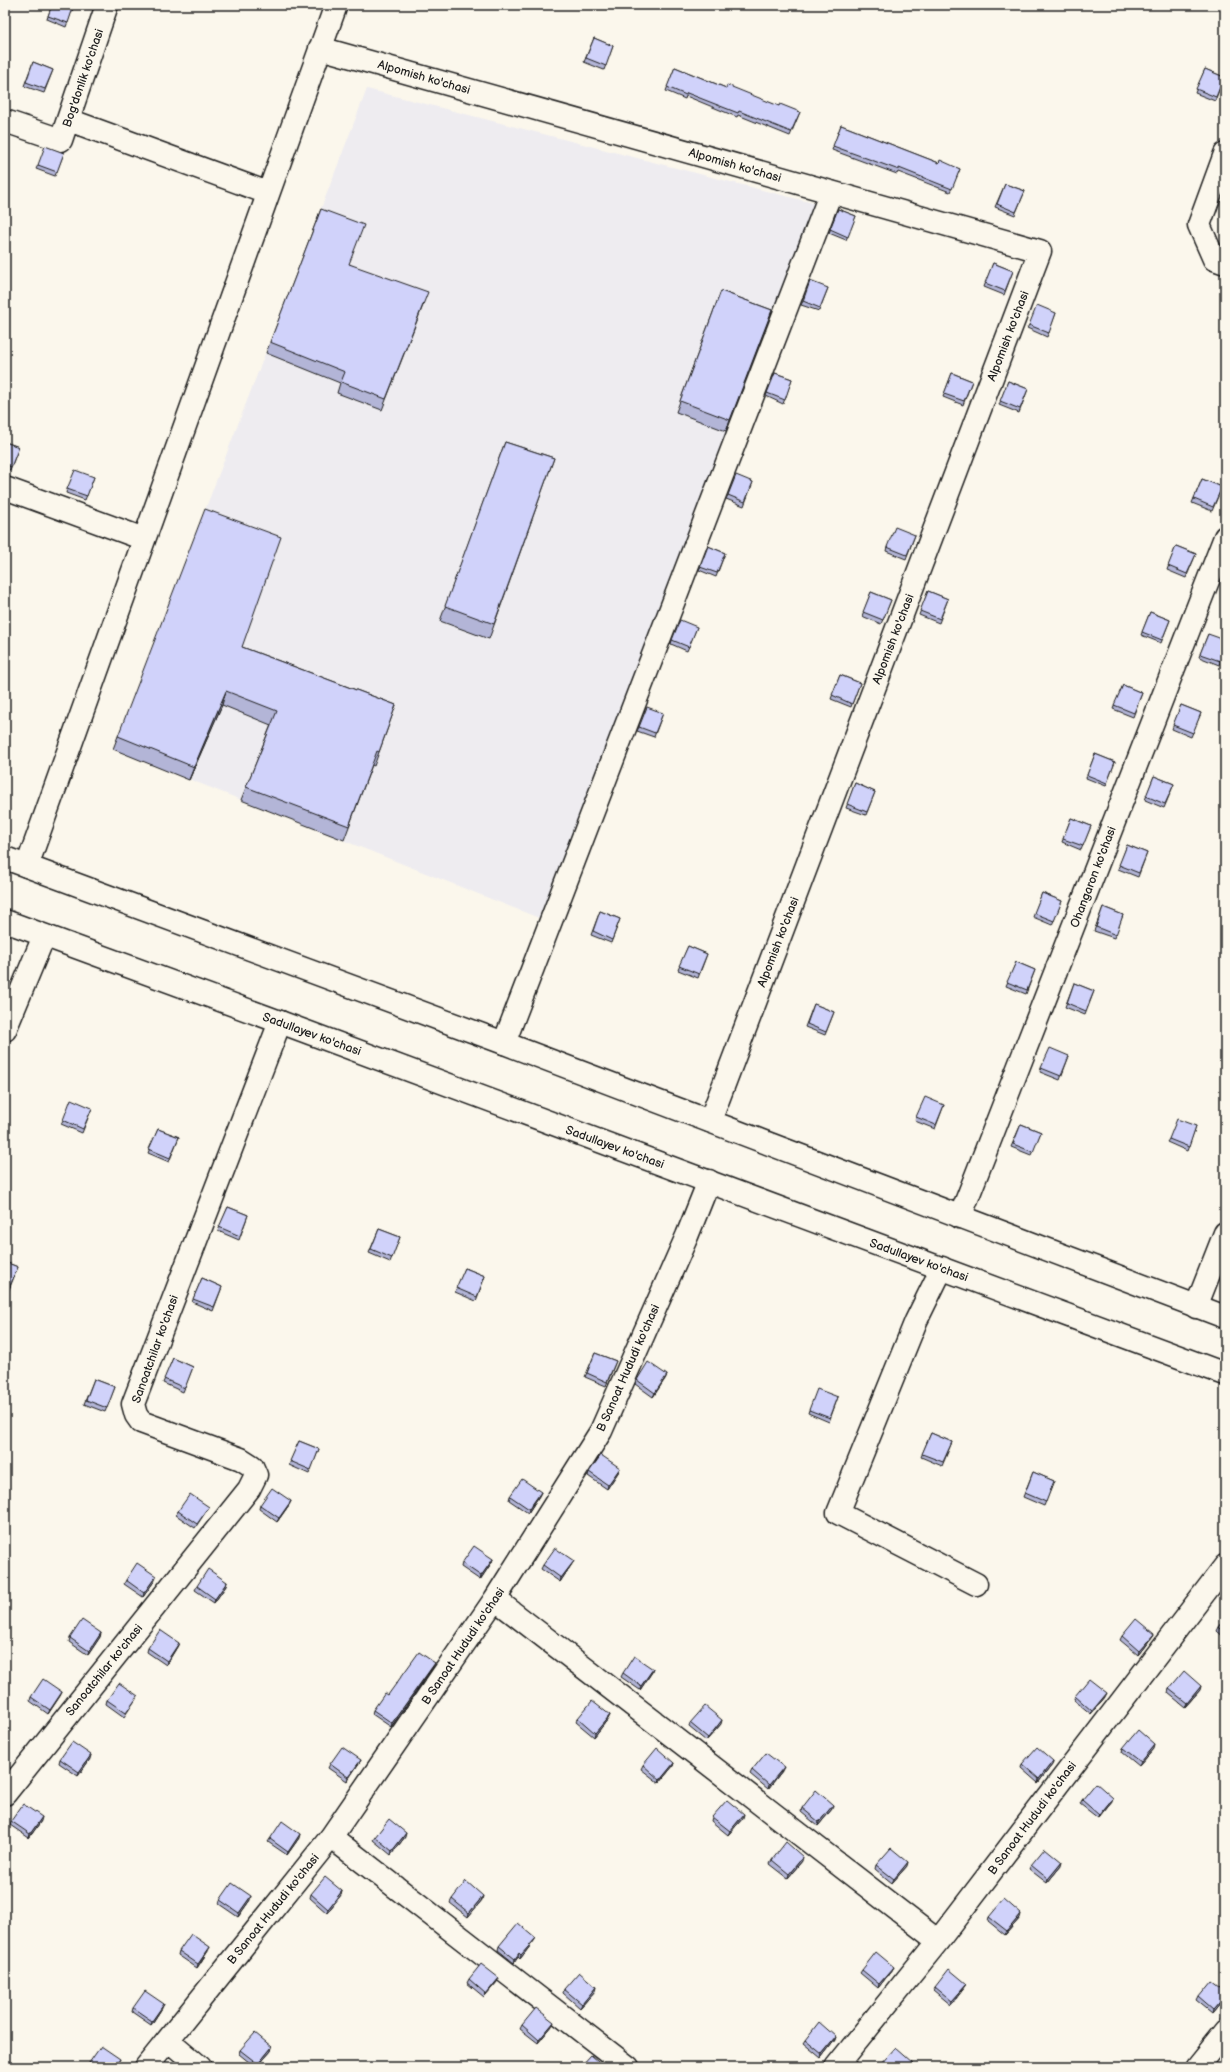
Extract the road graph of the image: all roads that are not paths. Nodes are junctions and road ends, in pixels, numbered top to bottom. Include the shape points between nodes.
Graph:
1 (107, 5) edge
2 (336, 5) edge
3 (320, 48) junction
4 (68, 120) junction
5 (5, 121) edge
6 (1225, 154) edge
7 (831, 192) junction
8 (268, 194) junction
9 (1225, 263) edge
10 (5, 488) edge
11 (1225, 537) edge
12 (144, 539) junction
13 (5, 858) edge
14 (27, 866) junction
15 (5, 921) edge
16 (44, 936) junction
17 (280, 1022) junction
18 (5, 1030) edge
19 (504, 1043) junction
20 (710, 1121) junction
21 (709, 1181) junction
22 (960, 1217) junction
23 (1225, 1233) edge
24 (942, 1268) junction
25 (1196, 1307) junction
26 (1225, 1317) edge
27 (1225, 1374) edge
28 (1225, 1566) edge
29 (976, 1584) dead end
30 (495, 1599) junction
31 (5, 1794) edge
32 (331, 1837) junction
33 (938, 1941) junction
34 (1225, 2031) edge
35 (168, 2040) junction
36 (146, 2067) edge
37 (200, 2067) edge
38 (628, 2067) edge
39 (836, 2067) edge
40 (1196, 2067) edge

1 - 4 street, Bog'donlik ko'chasi
2 - 3 street
3 - 7 street, Alpomish ko'chasi
3 - 8 street
4 - 5 street, Bog'donlik ko'chasi via 61,140
4 - 8 street
6 - 9 street via 1199,225 1214,259
7 - 19 street
7 - 20 street, Alpomish ko'chasi via 1040,251
8 - 12 street
10 - 12 street
11 - 22 street, Ohangaron ko'chasi
12 - 14 street
13 - 14 street
14 - 19 street
15 - 16 street, Sadullayev ko'chasi
16 - 17 street, Sadullayev ko'chasi
16 - 18 street
17 - 21 street, Sadullayev ko'chasi
17 - 31 street, Sanoatchilar ko'chasi via 133,1404 141,1422 241,1459 252,1466 256,1475 254,1482
19 - 20 street
20 - 22 street
21 - 24 street, Sadullayev ko'chasi
21 - 30 street, B Sanoat Hududi ko'chasi via 601,1431
22 - 25 street
23 - 25 street
24 - 27 street, Sadullayev ko'chasi
24 - 29 street via 916,1321 838,1513
25 - 26 street
28 - 33 street, B Sanoat Hududi ko'chasi
30 - 32 street, B Sanoat Hududi ko'chasi
30 - 33 street
32 - 35 street, B Sanoat Hududi ko'chasi
32 - 38 street
33 - 39 street, B Sanoat Hududi ko'chasi
34 - 40 street
35 - 36 street, B Sanoat Hududi ko'chasi
35 - 37 street

